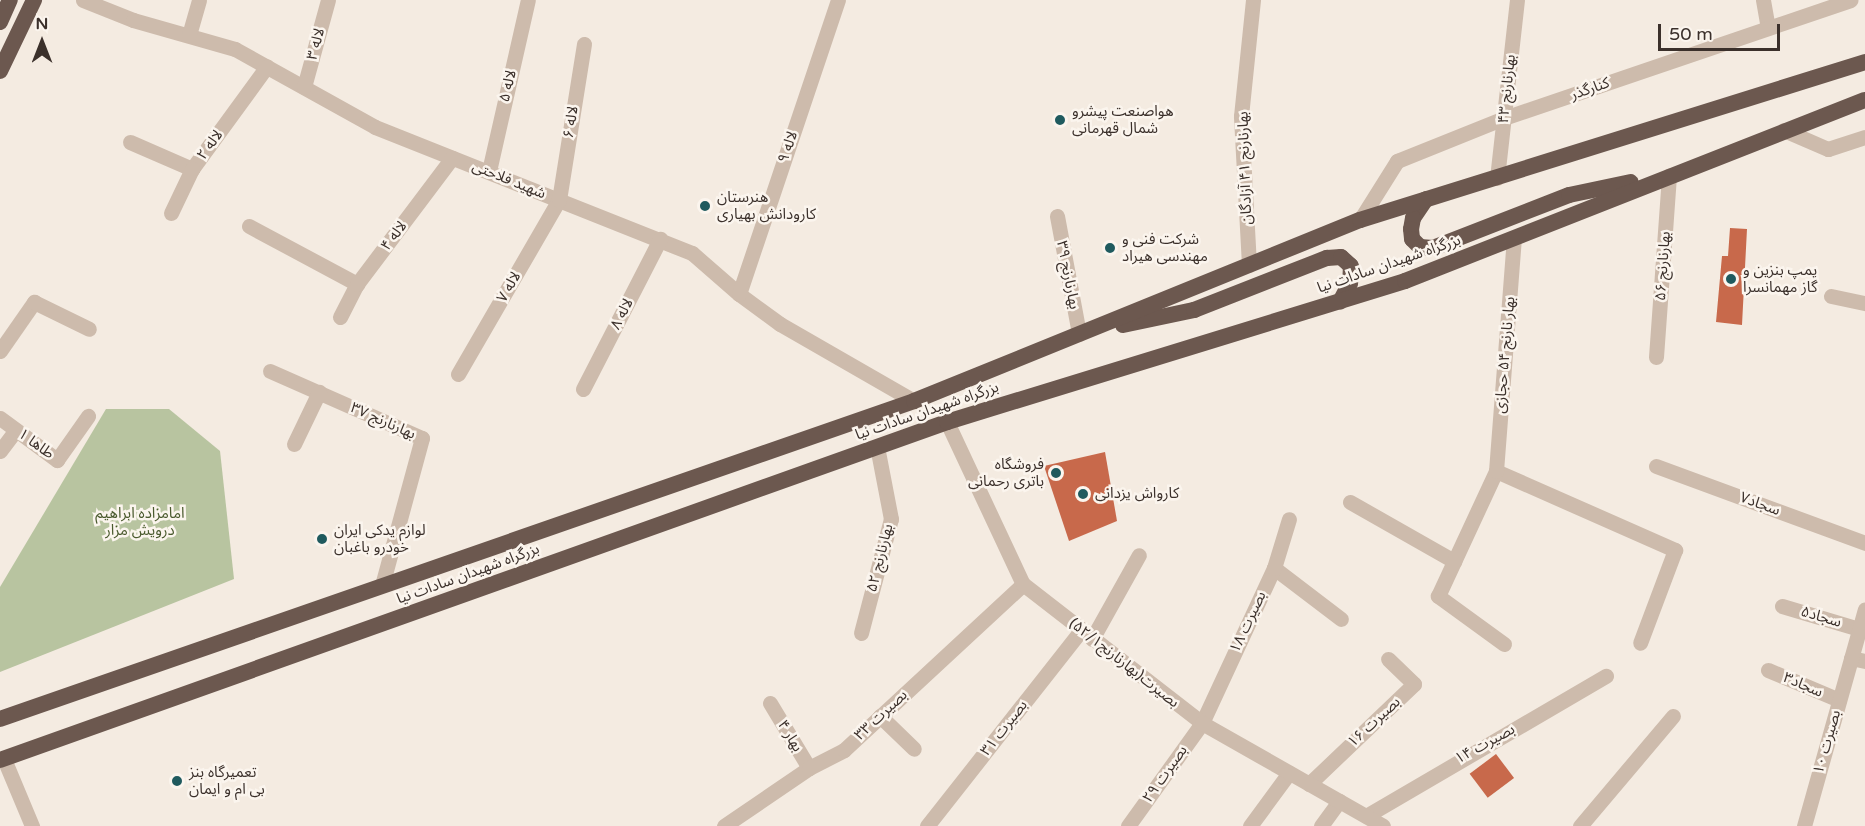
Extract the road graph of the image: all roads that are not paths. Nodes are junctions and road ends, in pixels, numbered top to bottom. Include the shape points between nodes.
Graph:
1 (10, 0) edge
2 (34, 0) edge
3 (82, 0) edge
4 (199, 0) edge
5 (328, 0) edge
6 (528, 0) edge
7 (838, 0) edge
8 (1253, 0) edge
9 (1517, 0) edge
10 (1762, 0) edge
11 (1850, 0) edge
12 (0, 22) edge
13 (1768, 28) junction
14 (189, 35) junction
15 (584, 44) dead end
16 (1865, 62) edge
17 (267, 66) junction
18 (0, 71) edge
19 (304, 87) junction
20 (1865, 100) edge
21 (1504, 118) junction
22 (1784, 130) junction
23 (1865, 137) edge
24 (130, 142) dead end
25 (452, 158) junction
26 (192, 169) junction
27 (489, 171) junction
28 (1669, 175) junction
29 (1497, 178) junction
30 (559, 200) junction
31 (1426, 200) junction
32 (171, 213) dead end
33 (1057, 216) dead end
34 (1360, 220) junction
35 (249, 226) dead end
36 (1514, 238) junction
37 (660, 239) junction
38 (1249, 265) junction
39 (357, 284) junction
40 (739, 294) junction
41 (1831, 296) dead end
42 (1340, 302) junction
43 (1865, 303) edge
44 (340, 317) dead end
45 (88, 329) dead end
46 (1079, 334) junction
47 (0, 351) edge
48 (1656, 357) dead end
49 (270, 371) dead end
50 (458, 374) dead end
51 (583, 390) dead end
52 (319, 392) junction
53 (914, 401) junction
54 (88, 416) dead end
55 (0, 418) edge
56 (946, 422) junction
57 (16, 430) junction
58 (294, 444) dead end
59 (877, 446) junction
60 (0, 451) edge
61 (1656, 465) dead end
62 (1496, 471) junction
63 (1350, 502) dead end
64 (1289, 519) dead end
65 (1865, 543) edge
66 (1138, 555) dead end
67 (1454, 561) junction
68 (1274, 568) junction
69 (1023, 584) junction
70 (382, 585) junction
71 (1782, 606) dead end
72 (1865, 609) edge
73 (1341, 619) dead end
74 (1859, 629) junction
75 (861, 633) dead end
76 (1086, 634) junction
77 (1640, 643) dead end
78 (1504, 644) dead end
79 (1388, 659) dead end
80 (1858, 660) edge
81 (1768, 670) dead end
82 (1606, 676) dead end
83 (1839, 700) junction
84 (770, 703) dead end
85 (880, 716) junction
86 (1673, 716) dead end
87 (0, 719) edge
88 (1202, 723) junction
89 (914, 748) dead end
90 (2, 760) edge
91 (809, 768) junction
92 (1289, 772) junction
93 (1309, 784) junction
94 (1339, 801) junction
95 (1366, 816) junction
96 (1131, 825) edge
97 (32, 826) edge
98 (724, 826) edge
99 (927, 826) edge
100 (1250, 826) edge
101 (1321, 826) edge
102 (1383, 826) edge
103 (1580, 826) edge
104 (1804, 826) edge

1 - 12 highway
2 - 18 highway
3 - 14 street, شهید فلاحتی via 133,20
4 - 14 street
5 - 19 street, لاله ۳
6 - 27 street, لاله ۵
7 - 40 street, لاله ۹
8 - 38 street, بهارنارنج ۴۱ آزادگان via 1241,116
9 - 21 street, بهارنارنج ۴۳
10 - 13 street
11 - 13 street, کنارگذر
13 - 21 street, کنارگذر
14 - 17 street, شهید فلاحتی via 235,49
15 - 30 street, لاله ۶
16 - 29 highway, بزرگراه شهیدان سادات نیا
17 - 19 street, شهید فلاحتی
17 - 26 street, لاله ۲
19 - 25 street, شهید فلاحتی via 375,127
20 - 22 highway, بزرگراه شهیدان سادات نیا
21 - 29 street, بهارنارنج ۴۳
21 - 34 street, کنارگذر via 1397,161
22 - 23 street via 1828,149
22 - 28 highway, بزرگراه شهیدان سادات نیا
24 - 26 street, لاله ۲
25 - 27 street, شهید فلاحتی
25 - 39 street, لاله ۴
26 - 32 street
27 - 30 street, شهید فلاحتی
28 - 31 highway via 1569,195 1433,248 1420,247 1412,238 1413,218
28 - 36 highway, بزرگراه شهیدان سادات نیا
28 - 48 street, بهارنارنج ۵۶
29 - 31 highway, بزرگراه شهیدان سادات نیا
30 - 37 street, شهید فلاحتی
30 - 50 street, لاله ۷
31 - 34 highway, بزرگراه شهیدان سادات نیا
33 - 46 street, بهارنارنج ۳۹
34 - 38 highway, بزرگراه شهیدان سادات نیا
35 - 39 street
36 - 42 highway, بزرگراه شهیدان سادات نیا
36 - 62 street, بهار نارنج ۵۴ حجازی
37 - 40 street, شهید فلاحتی via 692,253
37 - 51 street, لاله ۸
38 - 46 highway, بزرگراه شهیدان سادات نیا
39 - 44 street, لاله ۴
40 - 53 street, شهید فلاحتی via 780,324
41 - 43 street
42 - 46 highway via 1350,283 1351,266 1341,257 1327,258 1194,310
42 - 56 highway, بزرگراه شهیدان سادات نیا
45 - 47 street via 34,302
46 - 53 highway, بزرگراه شهیدان سادات نیا
49 - 52 street, بهارنارنج ۳۷
52 - 58 street
52 - 70 street, بهارنارنج ۳۷ via 422,438
53 - 70 highway, بزرگراه شهیدان سادات نیا
54 - 57 street, طاها ۱ via 57,460
55 - 57 street, طاها ۱
56 - 59 highway, بزرگراه شهیدان سادات نیا
56 - 69 street, بصیرت(بهارنارنج۵۲/۱)
57 - 60 street
59 - 75 street, بهارنارنج ۵۲ via 891,519
59 - 90 highway, بزرگراه شهیدان سادات نیا
61 - 65 street, سجاد۷
62 - 67 street
62 - 77 street via 1675,550
63 - 67 street
64 - 68 street, بصیرت ۱۸
66 - 76 street, بصیرت ۳۱
67 - 78 street via 1438,596
68 - 73 street
68 - 88 street, بصیرت ۱۸
69 - 76 street, بصیرت(بهارنارنج۵۲/۱)
69 - 85 street, بصیرت ۳۳
70 - 87 highway, بزرگراه شهیدان سادات نیا
71 - 74 street, سجاد۵
72 - 74 street, بصیرت ۱۰
74 - 80 street, بصیرت ۱۰
76 - 88 street, بصیرت(بهارنارنج۵۲/۱)
76 - 99 street, بصیرت ۳۱
79 - 93 street, بصیرت ۱۶ via 1414,684
80 - 83 street, بصیرت ۱۰
81 - 83 street, سجاد۳
82 - 95 street, بصیرت ۱۴ via 1469,760
83 - 104 street, بصیرت ۱۰
84 - 91 street, بهار ۴
85 - 89 street
85 - 91 street, بصیرت ۳۳ via 844,750
86 - 103 street
88 - 92 street, بصیرت(بهارنارنج۵۲/۱)
88 - 96 street, بصیرت ۲۹
90 - 97 street
91 - 98 street, بصیرت ۳۳
92 - 93 street, بصیرت(بهارنارنج۵۲/۱)
92 - 100 street
93 - 94 street, بصیرت(بهارنارنج۵۲/۱)
94 - 95 street, بصیرت(بهارنارنج۵۲/۱)
94 - 101 street
95 - 102 street, بصیرت(بهارنارنج۵۲/۱)

